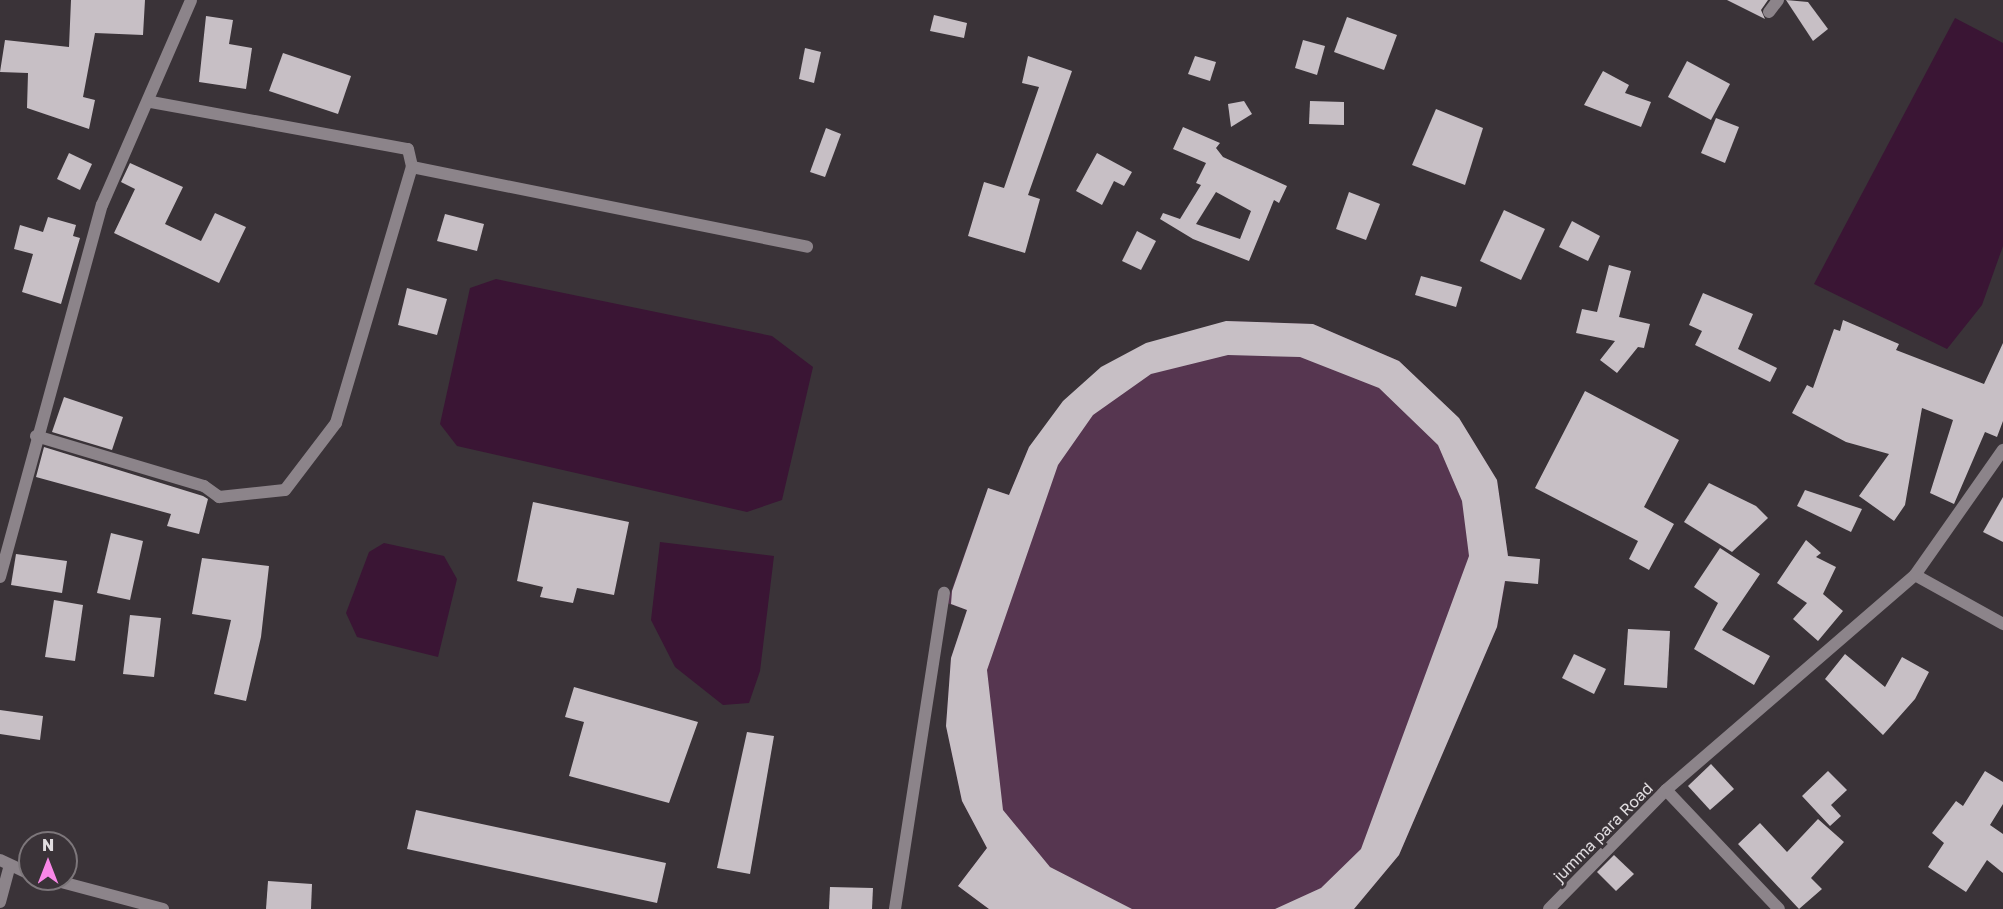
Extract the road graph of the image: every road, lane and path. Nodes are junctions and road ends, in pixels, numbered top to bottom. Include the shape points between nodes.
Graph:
1 (191, 0) edge
2 (1778, 0) edge
3 (1770, 12) dead end
4 (150, 102) junction
5 (412, 167) junction
6 (807, 248) dead end
7 (36, 436) junction
8 (2003, 450) edge
9 (1915, 575) junction
10 (0, 577) edge
11 (944, 593) dead end
12 (2003, 624) edge
13 (1665, 790) junction
14 (4, 864) edge
15 (78, 886) edge
16 (0, 902) edge
17 (163, 909) edge
18 (896, 909) edge
19 (1549, 909) edge
20 (1779, 909) edge

1 - 4 street
2 - 3 street
4 - 5 street via 408,150
4 - 7 street via 102,205
5 - 6 street
5 - 7 street via 336,423 285,490 219,497 204,486
7 - 10 street
8 - 9 street
9 - 12 street
9 - 13 street
11 - 18 street
13 - 19 street, jumma para Road
13 - 20 street, jumma para Road
14 - 16 street
15 - 17 street

